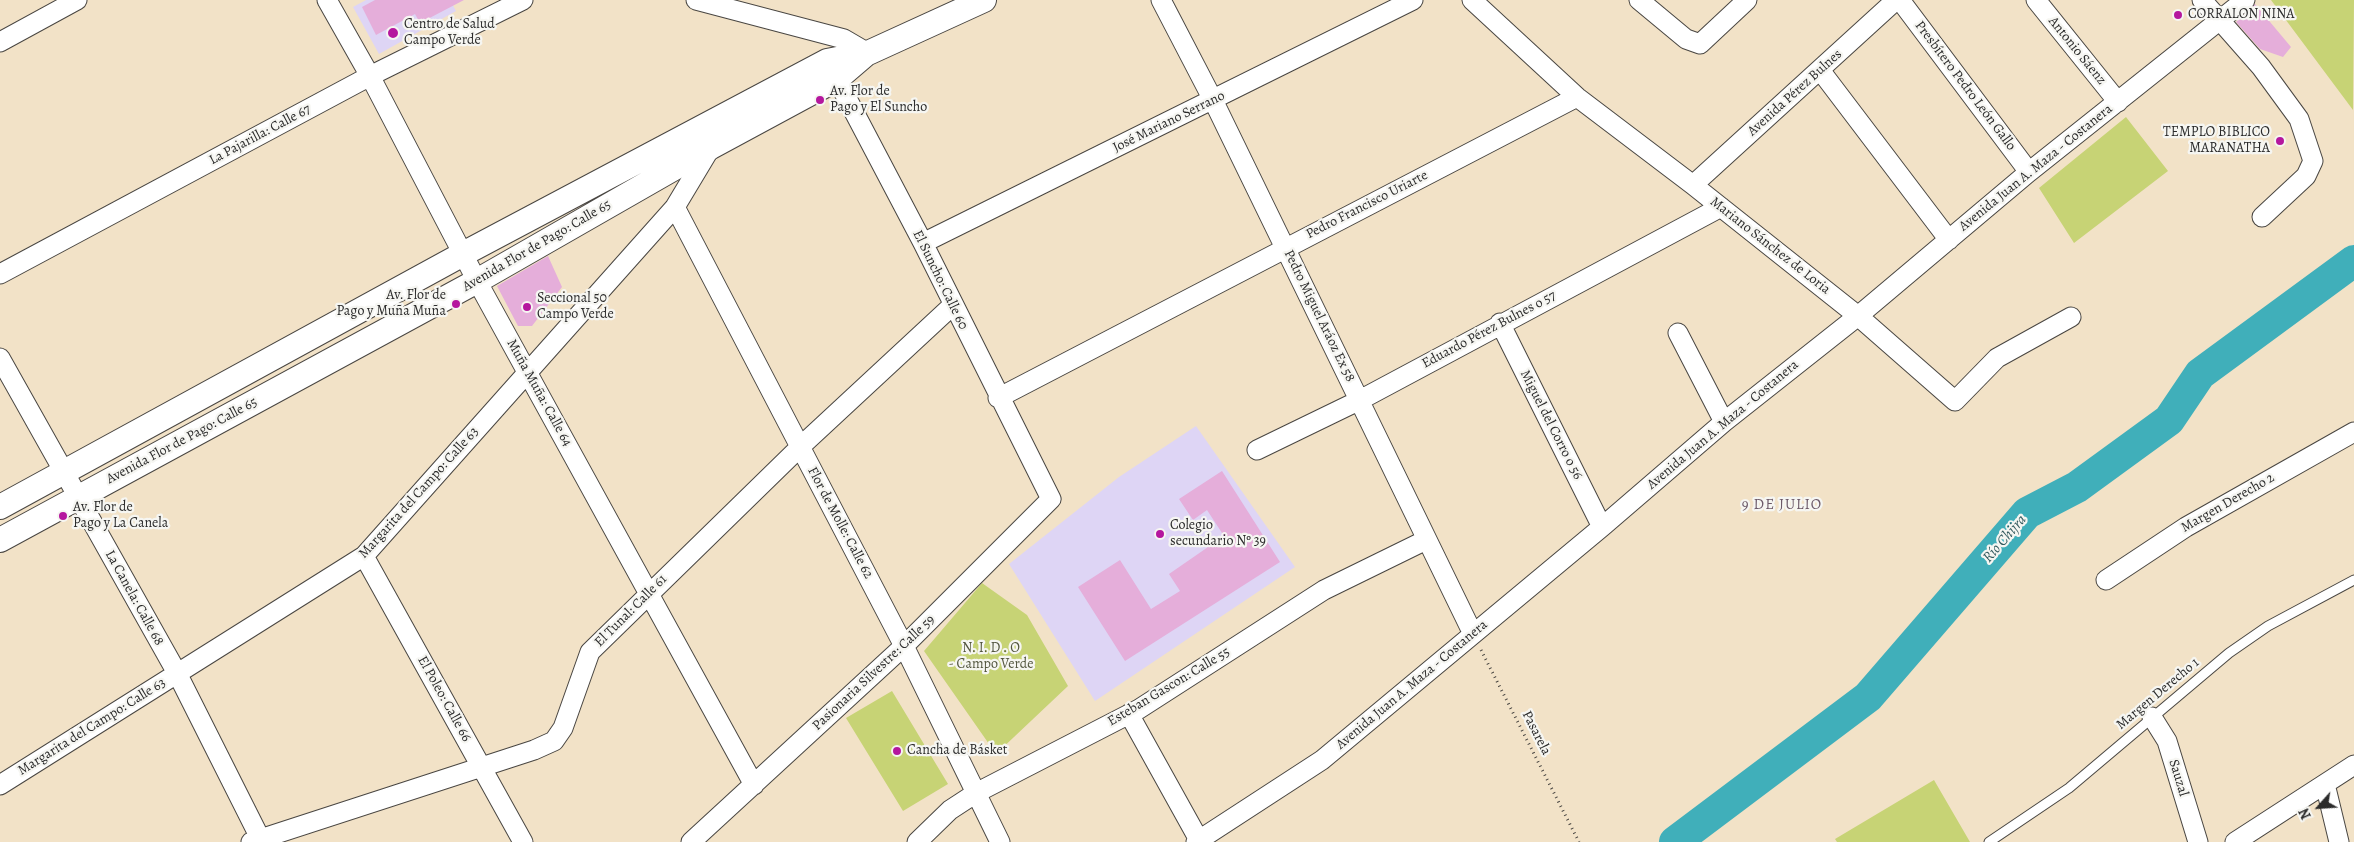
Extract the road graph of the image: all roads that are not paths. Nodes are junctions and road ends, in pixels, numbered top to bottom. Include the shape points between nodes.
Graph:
1 (77, 0) edge
2 (326, 0) edge
3 (523, 0) edge
4 (696, 0) edge
5 (984, 0) edge
6 (1161, 0) edge
7 (1414, 0) edge
8 (1472, 0) edge
9 (1639, 0) edge
10 (1747, 0) edge
11 (1896, 0) edge
12 (1900, 0) edge
13 (2036, 0) edge
14 (2202, 0) edge
15 (2245, 0) edge
16 (2220, 21) junction
17 (0, 42) edge
18 (868, 53) junction
19 (832, 70) junction
20 (1820, 70) junction
21 (370, 76) junction
22 (1577, 97) junction
23 (1213, 100) junction
24 (2118, 102) junction
25 (710, 147) junction
26 (2029, 172) junction
27 (1693, 185) junction
28 (1721, 206) junction
29 (675, 207) junction
30 (2262, 217) dead end
31 (1949, 240) junction
32 (923, 243) junction
33 (1285, 248) junction
34 (463, 254) junction
35 (0, 274) edge
36 (478, 281) junction
37 (953, 305) junction
38 (1858, 316) junction
39 (2071, 317) dead end
40 (1500, 323) junction
41 (1678, 333) dead end
42 (0, 358) edge
43 (528, 372) junction
44 (998, 398) junction
45 (1360, 400) junction
46 (1724, 422) junction
47 (2354, 432) edge
48 (800, 446) junction
49 (1257, 450) dead end
50 (64, 472) junction
51 (78, 497) junction
52 (1051, 499) joint
53 (0, 507) edge
54 (1602, 527) junction
55 (0, 540) edge
56 (1426, 540) junction
57 (364, 556) junction
58 (2106, 580) dead end
59 (2354, 580) edge
60 (648, 594) junction
61 (1473, 634) junction
62 (904, 646) junction
63 (177, 673) junction
64 (1129, 714) junction
65 (2152, 717) junction
66 (2354, 765) edge
67 (481, 766) junction
68 (2325, 784) junction
69 (0, 785) edge
70 (754, 785) junction
71 (976, 793) junction
72 (258, 841) edge
73 (1197, 841) edge
74 (523, 842) edge
75 (691, 842) edge
76 (917, 842) edge
77 (1000, 842) edge
78 (1989, 842) edge
79 (2198, 842) edge
80 (2235, 842) edge
81 (2339, 842) edge

1 - 17 street
2 - 21 street, Muña Muña: Calle 64
3 - 21 street, La Pajarilla: Calle 67
4 - 18 street via 844,38
5 - 18 street
6 - 23 street, Pedro Miguel Aráoz Ex 58
7 - 23 street, José Mariano Serrano
8 - 22 street, Mariano Sánchez de Loria
9 - 10 street via 1686,39 1700,44
11 - 20 street, Avenida Pérez Bulnes
12 - 26 street, Presbítero Pedro León Gallo
13 - 24 street, Antonio Sáenz
14 - 16 street
15 - 16 street, Avenida Juan A. Maza - Costanera
16 - 24 street, Avenida Juan A. Maza - Costanera
16 - 30 street via 2261,67 2299,119 2313,160 2306,176
18 - 19 street
19 - 25 street, Avenida Flor de Pago: Calle 65
19 - 32 street, El Suncho: Calle 60
19 - 34 street, Avenida Flor de Pago: Calle 65
20 - 27 street, Avenida Pérez Bulnes
20 - 31 street
21 - 34 street, Muña Muña: Calle 64
21 - 35 street, La Pajarilla: Calle 67
22 - 27 street, Mariano Sánchez de Loria
22 - 33 street, Pedro Francisco Uriarte
23 - 32 street, José Mariano Serrano
23 - 33 street, Pedro Miguel Aráoz Ex 58
24 - 26 street, Avenida Juan A. Maza - Costanera
25 - 29 street, Margarita del Campo: Calle 63
25 - 36 street, Avenida Flor de Pago: Calle 65
26 - 31 street, Avenida Juan A. Maza - Costanera
27 - 28 street, Mariano Sánchez de Loria
28 - 38 street, Mariano Sánchez de Loria
28 - 40 street, Eduardo Pérez Bulnes o 57
29 - 43 street, Margarita del Campo: Calle 63
29 - 48 street, Flor de Molle: Calle 62
31 - 38 street, Avenida Juan A. Maza - Costanera
32 - 37 street, El Suncho: Calle 60
33 - 44 street, Pedro Francisco Uriarte
33 - 45 street, Pedro Miguel Aráoz Ex 58
34 - 36 street, Muña Muña: Calle 64
34 - 50 street, Avenida Flor de Pago: Calle 65
36 - 43 street, Muña Muña: Calle 64
36 - 51 street, Avenida Flor de Pago: Calle 65
37 - 44 street, El Suncho: Calle 60
37 - 48 street, El Tunal: Calle 61
38 - 39 street, Mariano Sánchez de Loria via 1955,401 1997,358
38 - 46 street, Avenida Juan A. Maza - Costanera
40 - 45 street, Eduardo Pérez Bulnes o 57
40 - 54 street, Miguel del Corro o 56
41 - 46 street
42 - 50 street, La Canela: Calle 68
43 - 57 street, Margarita del Campo: Calle 63
43 - 60 street, Muña Muña: Calle 64
44 - 52 street, El Suncho: Calle 60
45 - 49 street, Eduardo Pérez Bulnes o 57
45 - 56 street, Pedro Miguel Aráoz Ex 58
46 - 54 street, Avenida Juan A. Maza - Costanera
47 - 58 street, Margen Derecho 2 via 2186,527
48 - 60 street, El Tunal: Calle 61
48 - 62 street, Flor de Molle: Calle 62
50 - 51 street, La Canela: Calle 68
50 - 53 street, Avenida Flor de Pago: Calle 65
51 - 55 street, Avenida Flor de Pago: Calle 65
51 - 63 street, La Canela: Calle 68
52 - 62 street, Pasionaria Silvestre: Calle 59
54 - 61 street, Avenida Juan A. Maza - Costanera
56 - 61 street, Pedro Miguel Aráoz Ex 58
56 - 64 street, Esteban Gascon: Calle 55 via 1324,590
57 - 63 street, Margarita del Campo: Calle 63
57 - 67 street, El Poleo: Calle 66
59 - 65 lane, Margen Derecho 1 via 2268,626 2228,653
60 - 67 street, El Tunal: Calle 61 via 590,652 563,728 554,741
60 - 70 street, Muña Muña: Calle 64
61 - 73 street, Avenida Juan A. Maza - Costanera via 1322,760
62 - 70 street, Pasionaria Silvestre: Calle 59
62 - 71 street, Flor de Molle: Calle 62
63 - 69 street, Margarita del Campo: Calle 63
63 - 72 street, La Canela: Calle 68
64 - 71 street, Esteban Gascon: Calle 55
64 - 73 street
65 - 78 lane, Margen Derecho 1 via 2068,788
65 - 79 street, Sauzal via 2167,741
66 - 68 street
67 - 72 street, El Tunal: Calle 61
67 - 74 street, El Poleo: Calle 66
68 - 80 street
68 - 81 street
70 - 75 street, Pasionaria Silvestre: Calle 59
71 - 76 street, Esteban Gascon: Calle 55 via 950,810
71 - 77 street, Flor de Molle: Calle 62

